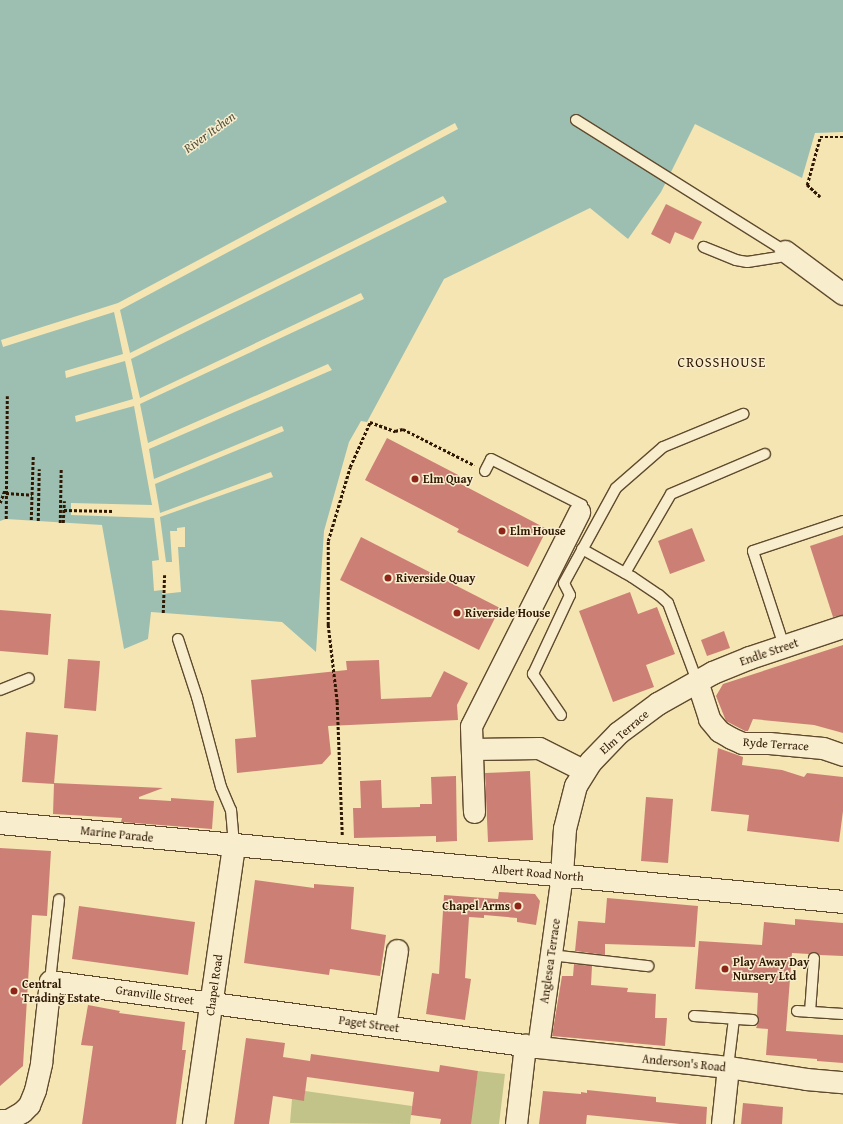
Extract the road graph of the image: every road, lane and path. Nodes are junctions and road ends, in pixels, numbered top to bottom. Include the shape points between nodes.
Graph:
1 (576, 120) dead end
2 (843, 137) edge
3 (820, 197) dead end
4 (703, 247) dead end
5 (785, 251) junction
6 (843, 294) edge
7 (7, 396) dead end
8 (743, 414) dead end
9 (395, 431) dead end
10 (765, 454) dead end
11 (33, 456) dead end
12 (61, 468) dead end
13 (39, 469) dead end
14 (485, 471) dead end
15 (6, 486) junction
16 (6, 493) junction
17 (32, 495) junction
18 (64, 501) dead end
19 (0, 503) edge
20 (64, 510) junction
21 (113, 511) dead end
22 (579, 512) joint
23 (6, 519) dead end
24 (31, 520) dead end
25 (38, 521) dead end
26 (843, 521) edge
27 (60, 523) dead end
28 (63, 523) dead end
29 (582, 549) junction
30 (625, 573) junction
31 (164, 575) dead end
32 (163, 613) dead end
33 (843, 627) edge
34 (178, 639) dead end
35 (784, 646) junction
36 (29, 678) dead end
37 (697, 681) junction
38 (0, 690) edge
39 (561, 715) dead end
40 (472, 749) junction
41 (843, 755) edge
42 (585, 771) junction
43 (474, 812) dead end
44 (0, 824) edge
45 (234, 846) junction
46 (342, 856) junction
47 (562, 875) junction
48 (59, 899) dead end
49 (843, 902) edge
50 (397, 950) dead end
51 (551, 955) junction
52 (814, 958) dead end
53 (648, 966) dead end
54 (50, 981) junction
55 (212, 1003) junction
56 (797, 1010) dead end
57 (810, 1012) junction
58 (843, 1014) edge
59 (694, 1016) dead end
60 (734, 1019) junction
61 (753, 1020) dead end
62 (385, 1026) junction
63 (531, 1046) junction
64 (728, 1067) junction
65 (843, 1082) edge
66 (0, 1120) edge
67 (194, 1124) edge
68 (516, 1124) edge
69 (722, 1124) edge

1 - 5 lane
2 - 3 path via 820,137 807,185
4 - 5 lane via 747,262 779,257
5 - 6 street
7 - 15 path
8 - 29 lane via 663,447 616,488
9 - 46 path via 370,422 350,467 328,541 328,625 337,702
10 - 30 lane via 671,494
11 - 17 path
12 - 27 path
13 - 25 path
14 - 22 lane via 491,459 582,506
15 - 16 path
15 - 19 path
16 - 17 path
16 - 23 path
17 - 24 path
18 - 20 path
20 - 21 path
20 - 28 path
22 - 40 street via 471,726
26 - 35 lane via 753,551
29 - 30 lane
29 - 39 lane via 564,583 570,595 533,674
30 - 37 lane via 668,603
31 - 32 path
33 - 35 main road, Endle Street
34 - 45 lane via 197,696 221,787 231,810
35 - 37 main road, Endle Street via 731,665
36 - 38 lane
37 - 41 street, Ryde Terrace via 709,719 719,731 731,738 742,743 823,748
37 - 42 main road, Elm Terrace via 658,704 619,733
40 - 42 street via 539,748
40 - 43 street
42 - 47 main road, Elm Terrace via 576,786 566,824
44 - 45 main road, Marine Parade
45 - 46 main road, Albert Road North
45 - 55 main road, Chapel Road
46 - 47 main road, Albert Road North
47 - 49 main road, Albert Road North
47 - 51 street, Anglesea Terrace
48 - 54 lane
50 - 62 street
51 - 53 lane
51 - 63 street, Anglesea Terrace
52 - 57 lane
54 - 55 street, Granville Street
54 - 66 street via 41,1063 35,1090 29,1105 22,1112 8,1120
55 - 62 street, Paget Street
55 - 67 main road, Chapel Road
56 - 57 lane
57 - 58 lane
59 - 60 lane
60 - 61 lane
60 - 64 lane
62 - 63 street, Paget Street
63 - 64 street, Anderson's Road
63 - 68 street, Anglesea Terrace
64 - 65 street, Anderson's Road
64 - 69 street

